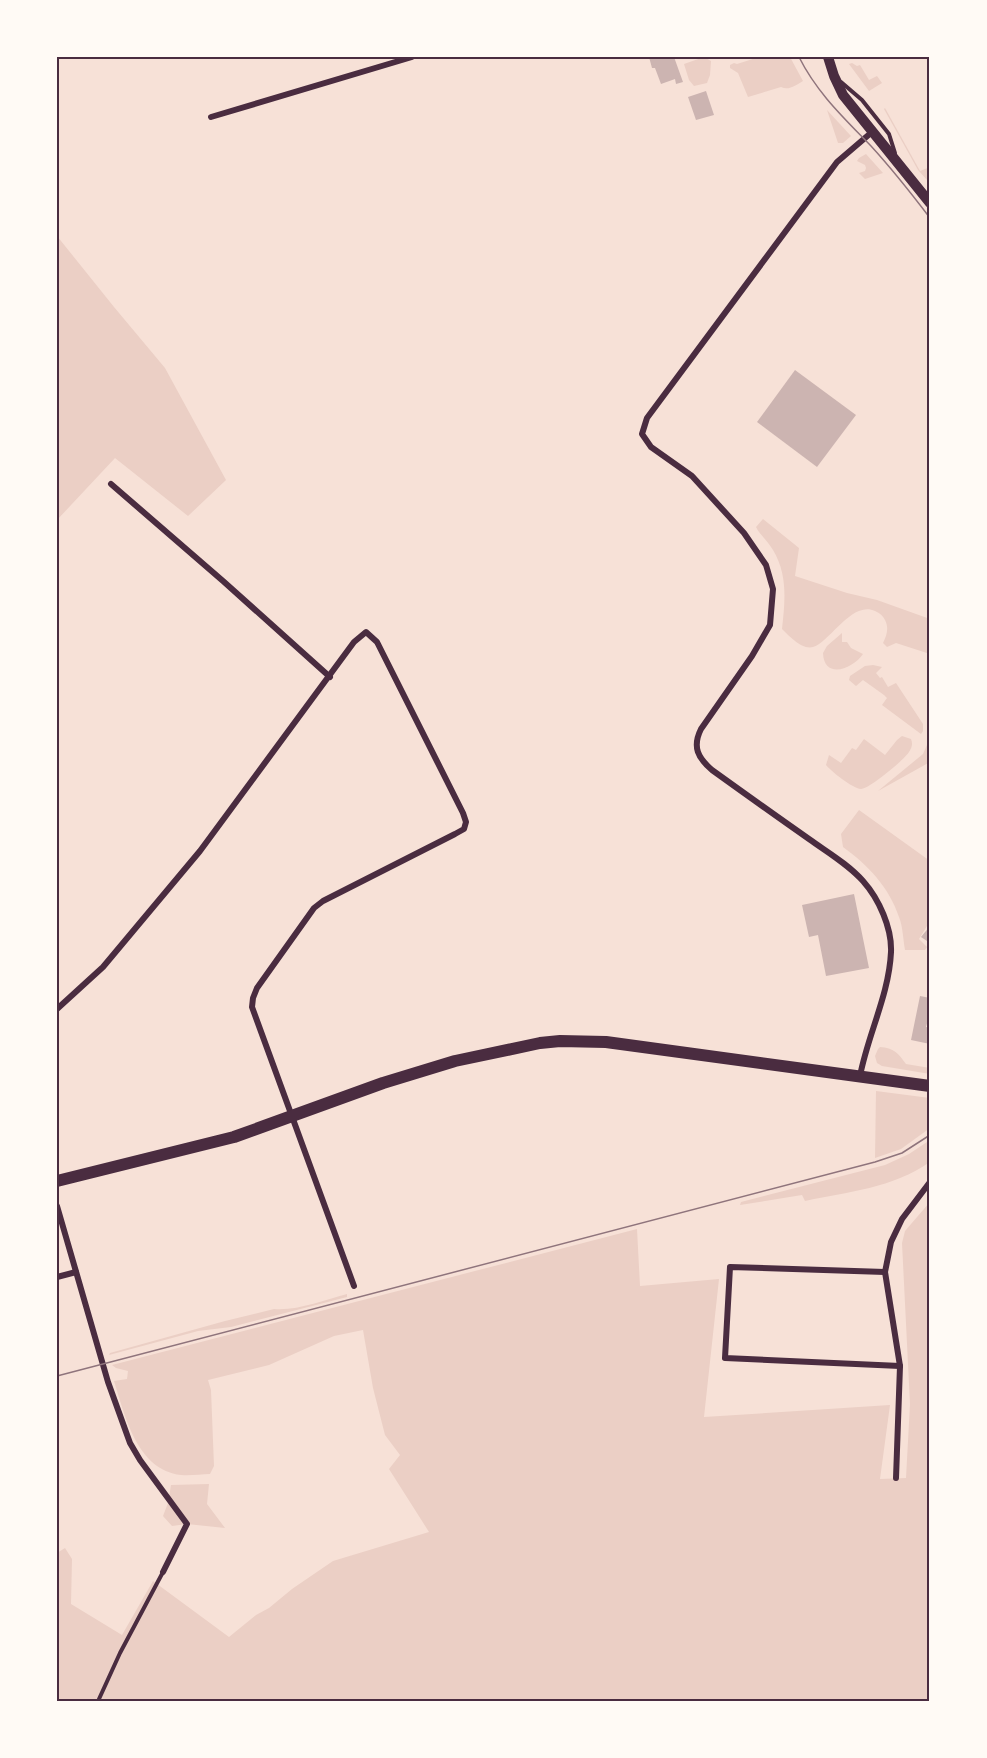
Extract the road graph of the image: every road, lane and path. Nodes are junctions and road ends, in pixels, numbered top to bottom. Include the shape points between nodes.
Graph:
1 (412, 57) edge
2 (828, 57) edge
3 (834, 76) junction
4 (211, 117) dead end
5 (872, 132) junction
6 (899, 165) junction
7 (930, 203) edge
8 (111, 484) dead end
9 (330, 677) junction
10 (57, 1009) edge
11 (860, 1076) junction
12 (930, 1086) edge
13 (291, 1116) junction
14 (57, 1181) edge
15 (930, 1182) edge
16 (57, 1206) edge
17 (76, 1272) junction
18 (885, 1272) junction
19 (57, 1276) edge
20 (354, 1286) dead end
21 (900, 1366) junction
22 (896, 1478) dead end
23 (163, 1572) joint
24 (100, 1701) edge

1 - 4 street
2 - 3 main road
3 - 5 main road via 843,95
3 - 6 lane via 861,100 889,134
5 - 6 main road
5 - 11 street via 837,162 647,418 642,434 651,447 707,490 766,565 773,589 770,625 697,736 696,751 712,770 852,871 872,892 885,920 891,950
6 - 7 main road
8 - 9 street
9 - 10 street via 200,851 103,967
9 - 13 street via 354,642 366,632 377,642 466,822 464,829 314,908 257,988 252,1007
11 - 12 main road
11 - 13 main road via 606,1042 557,1041 417,1072
13 - 14 main road via 234,1137
13 - 20 street
15 - 18 street via 902,1219 891,1242
16 - 17 street
17 - 19 street
17 - 23 street via 130,1443 187,1524
18 - 21 street
18 - 21 street via 730,1267 725,1358
21 - 22 street
23 - 24 lane via 120,1653

